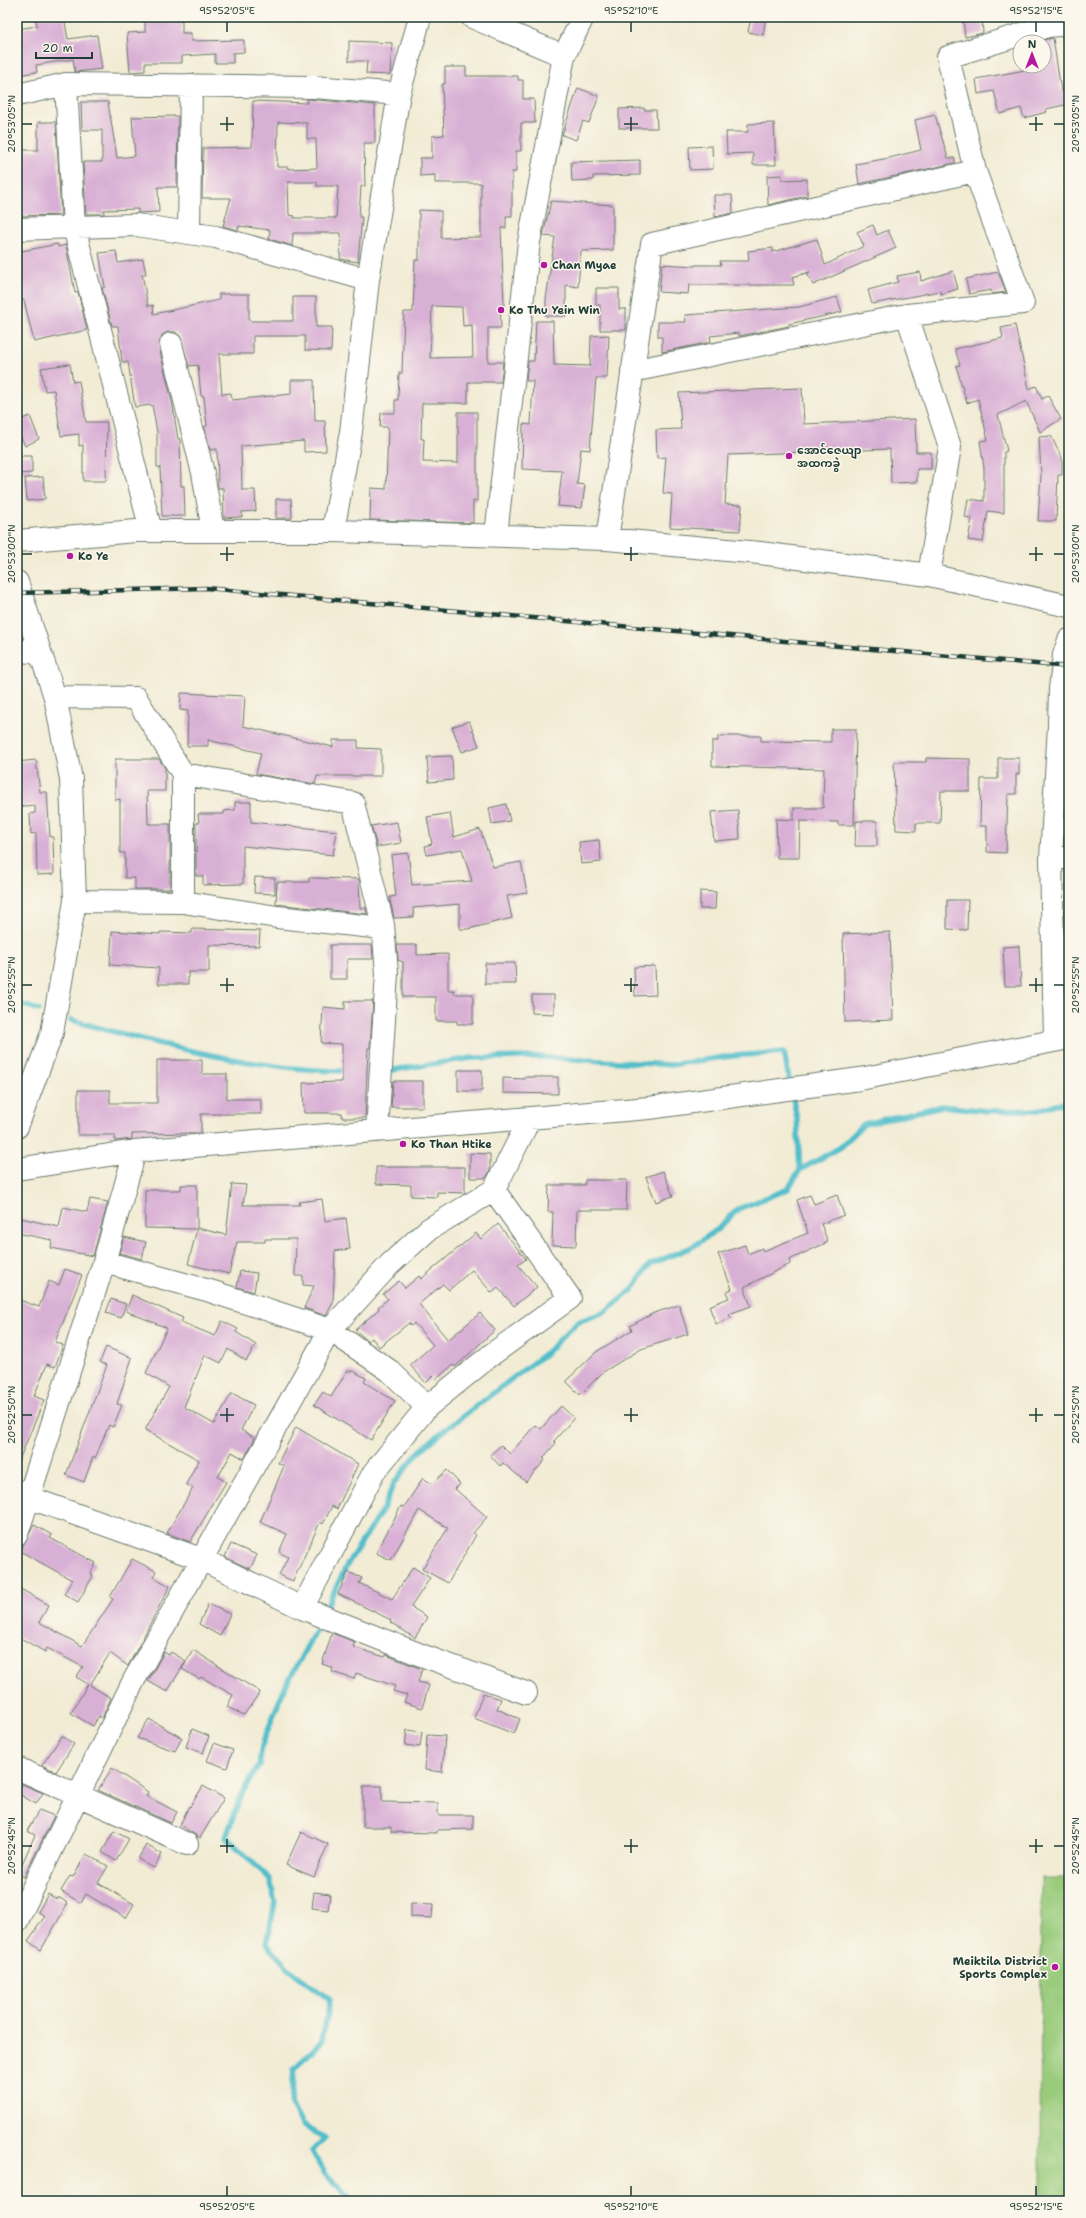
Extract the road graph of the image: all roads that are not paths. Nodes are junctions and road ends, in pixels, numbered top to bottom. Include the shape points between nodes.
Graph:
1 (420, 17) edge
2 (472, 17) edge
3 (583, 17) edge
4 (1048, 21) edge
5 (1069, 24) edge
6 (564, 56) junction
7 (66, 84) junction
8 (191, 85) junction
9 (399, 94) junction
10 (17, 95) edge
11 (975, 171) junction
12 (74, 227) junction
13 (17, 229) edge
14 (189, 233) junction
15 (368, 280) junction
16 (907, 315) junction
17 (171, 344) dead end
18 (632, 371) junction
19 (151, 531) junction
20 (213, 531) junction
21 (333, 531) junction
22 (496, 535) junction
23 (607, 538) junction
24 (17, 541) edge
25 (929, 575) junction
26 (17, 582) edge
27 (1069, 606) edge
28 (1069, 640) edge
29 (17, 651) edge
30 (42, 657) junction
31 (55, 697) junction
32 (1064, 726) edge
33 (183, 774) junction
34 (1060, 858) edge
35 (75, 902) junction
36 (183, 902) junction
37 (384, 928) junction
38 (1062, 1039) edge
39 (530, 1118) junction
40 (17, 1127) edge
41 (377, 1132) junction
42 (135, 1151) junction
43 (17, 1169) edge
44 (494, 1190) junction
45 (104, 1262) junction
46 (330, 1330) junction
47 (427, 1407) junction
48 (24, 1494) edge
49 (17, 1534) edge
50 (200, 1559) junction
51 (302, 1608) junction
52 (526, 1693) dead end
53 (17, 1768) edge
54 (78, 1795) junction
55 (187, 1844) dead end
56 (17, 1921) edge

1 - 9 street
2 - 6 street
3 - 6 street
4 - 5 street
4 - 11 street via 948,57
6 - 22 street via 528,242
7 - 8 street
7 - 10 street
7 - 12 street
8 - 9 street via 314,87
8 - 14 street
9 - 15 street
11 - 16 street via 1024,303
11 - 18 street via 652,244
12 - 13 street
12 - 14 street via 136,226
12 - 19 street
14 - 15 street via 216,237
15 - 21 street via 351,432
16 - 18 street
16 - 25 street via 950,447
17 - 20 street via 203,473
18 - 23 street
19 - 20 street
19 - 24 street
20 - 21 street
21 - 22 street
22 - 23 street
23 - 25 street via 760,553
25 - 27 street
26 - 30 street
28 - 32 street via 1064,655 1060,689
29 - 30 street via 33,652
30 - 31 street
31 - 33 street via 136,698
31 - 35 street via 72,779
32 - 34 street
33 - 36 street
33 - 37 street via 353,803
34 - 38 street
35 - 36 street
35 - 40 street via 52,1033
36 - 37 street via 277,917
37 - 41 street via 387,973
38 - 39 street via 860,1079 649,1108
39 - 41 street
39 - 44 street
41 - 42 street
42 - 43 street
42 - 45 street
44 - 46 street via 429,1229 390,1264
44 - 47 street via 570,1298 491,1355
45 - 46 street via 210,1291
45 - 48 street
46 - 47 street via 390,1371
46 - 50 street
47 - 51 street via 374,1472
48 - 49 street
48 - 50 street
50 - 51 street
50 - 54 street via 134,1680
51 - 52 street
53 - 54 street
54 - 55 street
54 - 56 street

